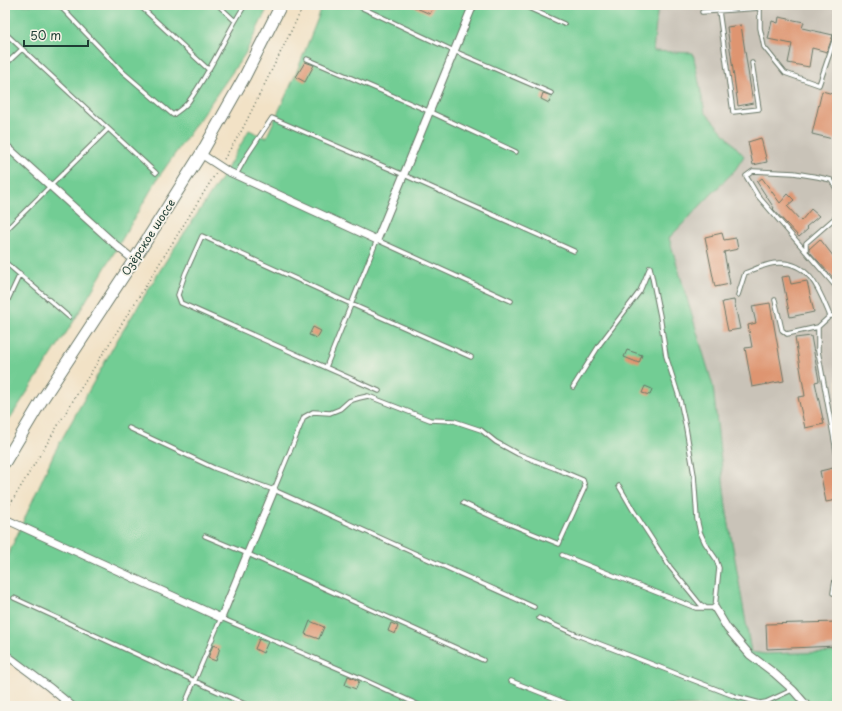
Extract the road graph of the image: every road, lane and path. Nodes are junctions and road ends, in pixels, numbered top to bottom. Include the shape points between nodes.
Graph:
1 (60, 5) edge
2 (139, 5) edge
3 (218, 5) edge
4 (245, 5) edge
5 (281, 5) edge
6 (304, 5) edge
7 (356, 5) edge
8 (473, 5) edge
9 (522, 5) edge
10 (749, 7) edge
11 (719, 11) junction
12 (702, 12) dead end
13 (235, 20) junction
14 (564, 24) dead end
15 (837, 32) edge
16 (5, 33) edge
17 (22, 49) junction
18 (454, 51) junction
19 (307, 59) dead end
20 (752, 63) dead end
21 (5, 65) edge
22 (209, 70) junction
23 (551, 93) dead end
24 (429, 112) junction
25 (108, 129) junction
26 (5, 145) edge
27 (516, 152) dead end
28 (201, 154) junction
29 (220, 166) junction
30 (156, 173) dead end
31 (236, 175) junction
32 (404, 175) junction
33 (51, 186) junction
34 (837, 190) edge
35 (837, 216) edge
36 (5, 232) edge
37 (377, 240) junction
38 (574, 251) dead end
39 (806, 252) junction
40 (134, 260) junction
41 (5, 262) edge
42 (20, 274) junction
43 (837, 288) edge
44 (738, 295) dead end
45 (775, 300) dead end
46 (511, 301) dead end
47 (351, 304) junction
48 (5, 306) edge
49 (830, 316) junction
50 (837, 316) edge
51 (69, 317) dead end
52 (818, 327) junction
53 (471, 357) dead end
54 (326, 367) junction
55 (573, 387) dead end
56 (379, 391) dead end
57 (129, 428) dead end
58 (837, 456) edge
59 (5, 462) edge
60 (619, 486) dead end
61 (274, 490) junction
62 (463, 503) dead end
63 (5, 513) edge
64 (5, 519) edge
65 (205, 536) dead end
66 (248, 554) junction
67 (562, 555) dead end
68 (837, 568) edge
69 (833, 594) dead end
70 (14, 598) dead end
71 (534, 606) dead end
72 (706, 608) junction
73 (715, 608) junction
74 (221, 618) junction
75 (539, 618) dead end
76 (5, 654) edge
77 (483, 660) dead end
78 (195, 681) junction
79 (511, 681) dead end
80 (793, 690) junction
81 (72, 706) edge
82 (184, 706) edge
83 (250, 706) edge
84 (421, 706) edge
85 (574, 706) edge
86 (807, 706) edge

1 - 22 lane via 123,72 173,115 188,102
2 - 22 lane
3 - 13 lane
4 - 13 lane
5 - 28 main road, Озёрское шоссе
6 - 29 path via 242,130
7 - 18 lane
8 - 18 street
9 - 14 lane
10 - 11 lane
10 - 15 lane via 760,8 760,28 764,47 785,73 819,85
11 - 12 lane
11 - 20 lane via 733,112 759,109
13 - 22 lane
16 - 17 lane
17 - 21 lane
17 - 25 lane
18 - 23 lane
18 - 24 street
19 - 24 lane
24 - 27 lane
24 - 32 street
25 - 30 lane
25 - 33 lane
26 - 33 street
28 - 29 street
28 - 40 main road, Озёрское шоссе
29 - 31 street
29 - 63 path
31 - 32 lane via 272,118
31 - 37 street
32 - 37 street
32 - 38 lane
33 - 36 lane
33 - 40 street
34 - 39 lane via 830,180 794,173 753,171 746,176 758,196
35 - 39 lane via 806,243
37 - 46 lane
37 - 47 lane
39 - 43 lane
40 - 59 main road, Озёрское шоссе via 42,400
41 - 42 lane
42 - 48 lane
42 - 51 lane
44 - 49 lane via 746,273 778,263 794,264 808,273 820,290
45 - 52 lane via 782,330 787,334
47 - 53 lane
47 - 54 lane
47 - 54 lane via 202,236 185,274 178,295 181,303
49 - 50 lane
49 - 52 lane
52 - 58 lane via 818,351
54 - 56 lane
55 - 73 lane via 600,344 640,291 650,267 666,356 686,428 694,475 697,519 700,532 719,568
57 - 61 lane via 214,468
60 - 72 lane via 670,566
61 - 62 lane via 304,417 313,412 330,414 349,401 368,396 430,420 454,421 481,430 518,454 584,480 586,487 560,544
61 - 66 street
61 - 71 lane
64 - 74 street
65 - 66 lane
66 - 74 street
66 - 77 lane
67 - 72 lane via 696,608
68 - 69 lane
70 - 78 lane
72 - 73 lane
73 - 80 street via 727,628 750,655
74 - 78 lane
74 - 84 lane
75 - 80 lane via 734,696 760,703
76 - 81 street
78 - 82 lane
78 - 83 lane
79 - 85 lane
80 - 86 street

